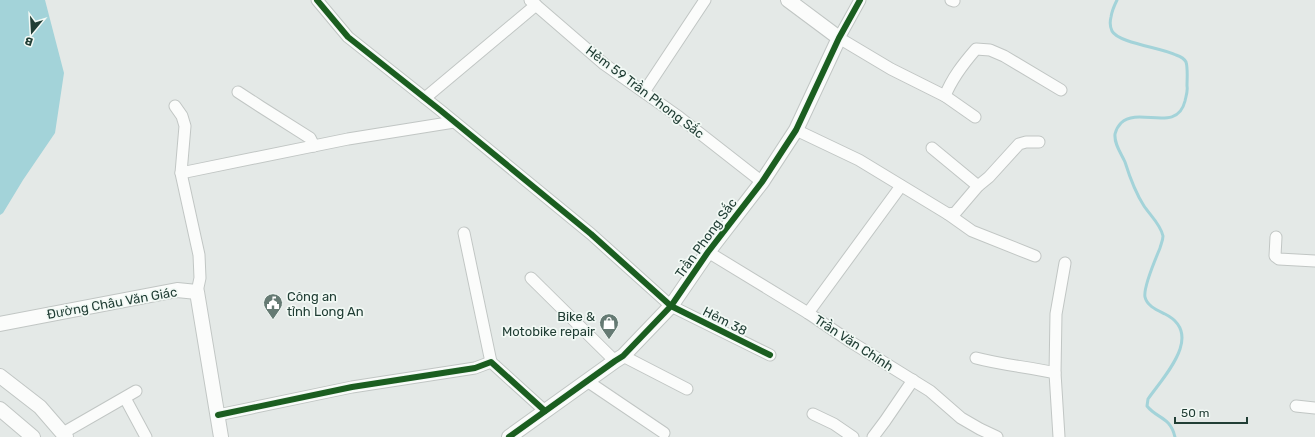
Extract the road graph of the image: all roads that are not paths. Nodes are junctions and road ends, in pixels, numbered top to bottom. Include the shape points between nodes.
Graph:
1 (317, 0) edge
2 (705, 0) edge
3 (788, 0) edge
4 (860, 0) edge
5 (533, 2) edge
6 (839, 38) junction
7 (1061, 90) dead end
8 (238, 92) dead end
9 (644, 92) junction
10 (945, 96) junction
11 (425, 98) junction
12 (175, 106) dead end
13 (975, 118) dead end
14 (454, 122) junction
15 (796, 130) junction
16 (1039, 142) dead end
17 (314, 146) junction
18 (932, 148) dead end
19 (181, 173) junction
20 (762, 182) junction
21 (901, 186) junction
22 (978, 186) junction
23 (948, 214) junction
24 (464, 234) dead end
25 (1276, 237) dead end
26 (708, 252) junction
27 (1035, 256) dead end
28 (1315, 261) edge
29 (1065, 263) dead end
30 (531, 278) dead end
31 (197, 292) junction
32 (671, 306) junction
33 (808, 313) junction
34 (0, 324) edge
35 (770, 355) dead end
36 (619, 358) junction
37 (976, 358) dead end
38 (491, 362) junction
39 (1055, 373) junction
40 (0, 376) edge
41 (912, 380) junction
42 (587, 381) junction
43 (687, 389) dead end
44 (136, 391) dead end
45 (125, 398) junction
46 (1296, 406) dead end
47 (1315, 408) edge
48 (0, 409) edge
49 (545, 411) junction
50 (813, 414) dead end
51 (218, 415) junction
52 (664, 433) dead end
53 (65, 435) edge
54 (33, 437) edge
55 (146, 437) edge
56 (221, 437) edge
57 (509, 437) edge
58 (853, 437) edge
59 (873, 437) edge
60 (996, 437) edge
61 (1059, 437) edge

1 - 11 street, Hẻm 38 via 348,37
2 - 9 street
3 - 6 street
4 - 6 street, Trần Phong Sắc
5 - 9 street, Hẻm 59 Trần Phong Sắc via 604,64
5 - 11 street
6 - 10 street via 890,69
6 - 15 street, Trần Phong Sắc
7 - 10 street via 1004,56 990,50 976,49 951,82
8 - 17 street via 310,138
9 - 20 street, Hẻm 59 Trần Phong Sắc
10 - 13 street
11 - 14 street, Hẻm 38
12 - 19 street via 185,126
14 - 17 street
14 - 32 street, Hẻm 38 via 591,234
15 - 20 street, Trần Phong Sắc
15 - 21 street via 859,160
16 - 22 street via 1019,144
17 - 19 street
18 - 22 street
19 - 31 street via 199,255 200,278
20 - 26 street, Trần Phong Sắc
21 - 23 street
21 - 33 street
22 - 23 street via 955,213
23 - 27 street via 972,232
24 - 38 street
25 - 28 street via 1276,256 1279,259
26 - 32 street, Trần Phong Sắc
26 - 33 street, Trần Văn Chính
29 - 39 street via 1056,314
30 - 36 street
31 - 34 street, Đường Châu Văn Giác via 177,290
31 - 51 street
32 - 35 street, Hẻm 38
32 - 36 street, Trần Phong Sắc
33 - 41 street, Trần Văn Chính
36 - 42 street, Trần Phong Sắc
36 - 43 street
37 - 39 street via 1002,365
38 - 49 street
38 - 51 street via 475,368 352,387
39 - 61 street
40 - 53 street via 40,407
41 - 59 street
41 - 60 street, Trần Văn Chính via 930,391 961,418
42 - 49 street, Trần Phong Sắc
42 - 52 street
44 - 45 street
45 - 53 street
45 - 55 street
46 - 47 street
48 - 54 street
49 - 57 street, Trần Phong Sắc
50 - 58 street
51 - 56 street

